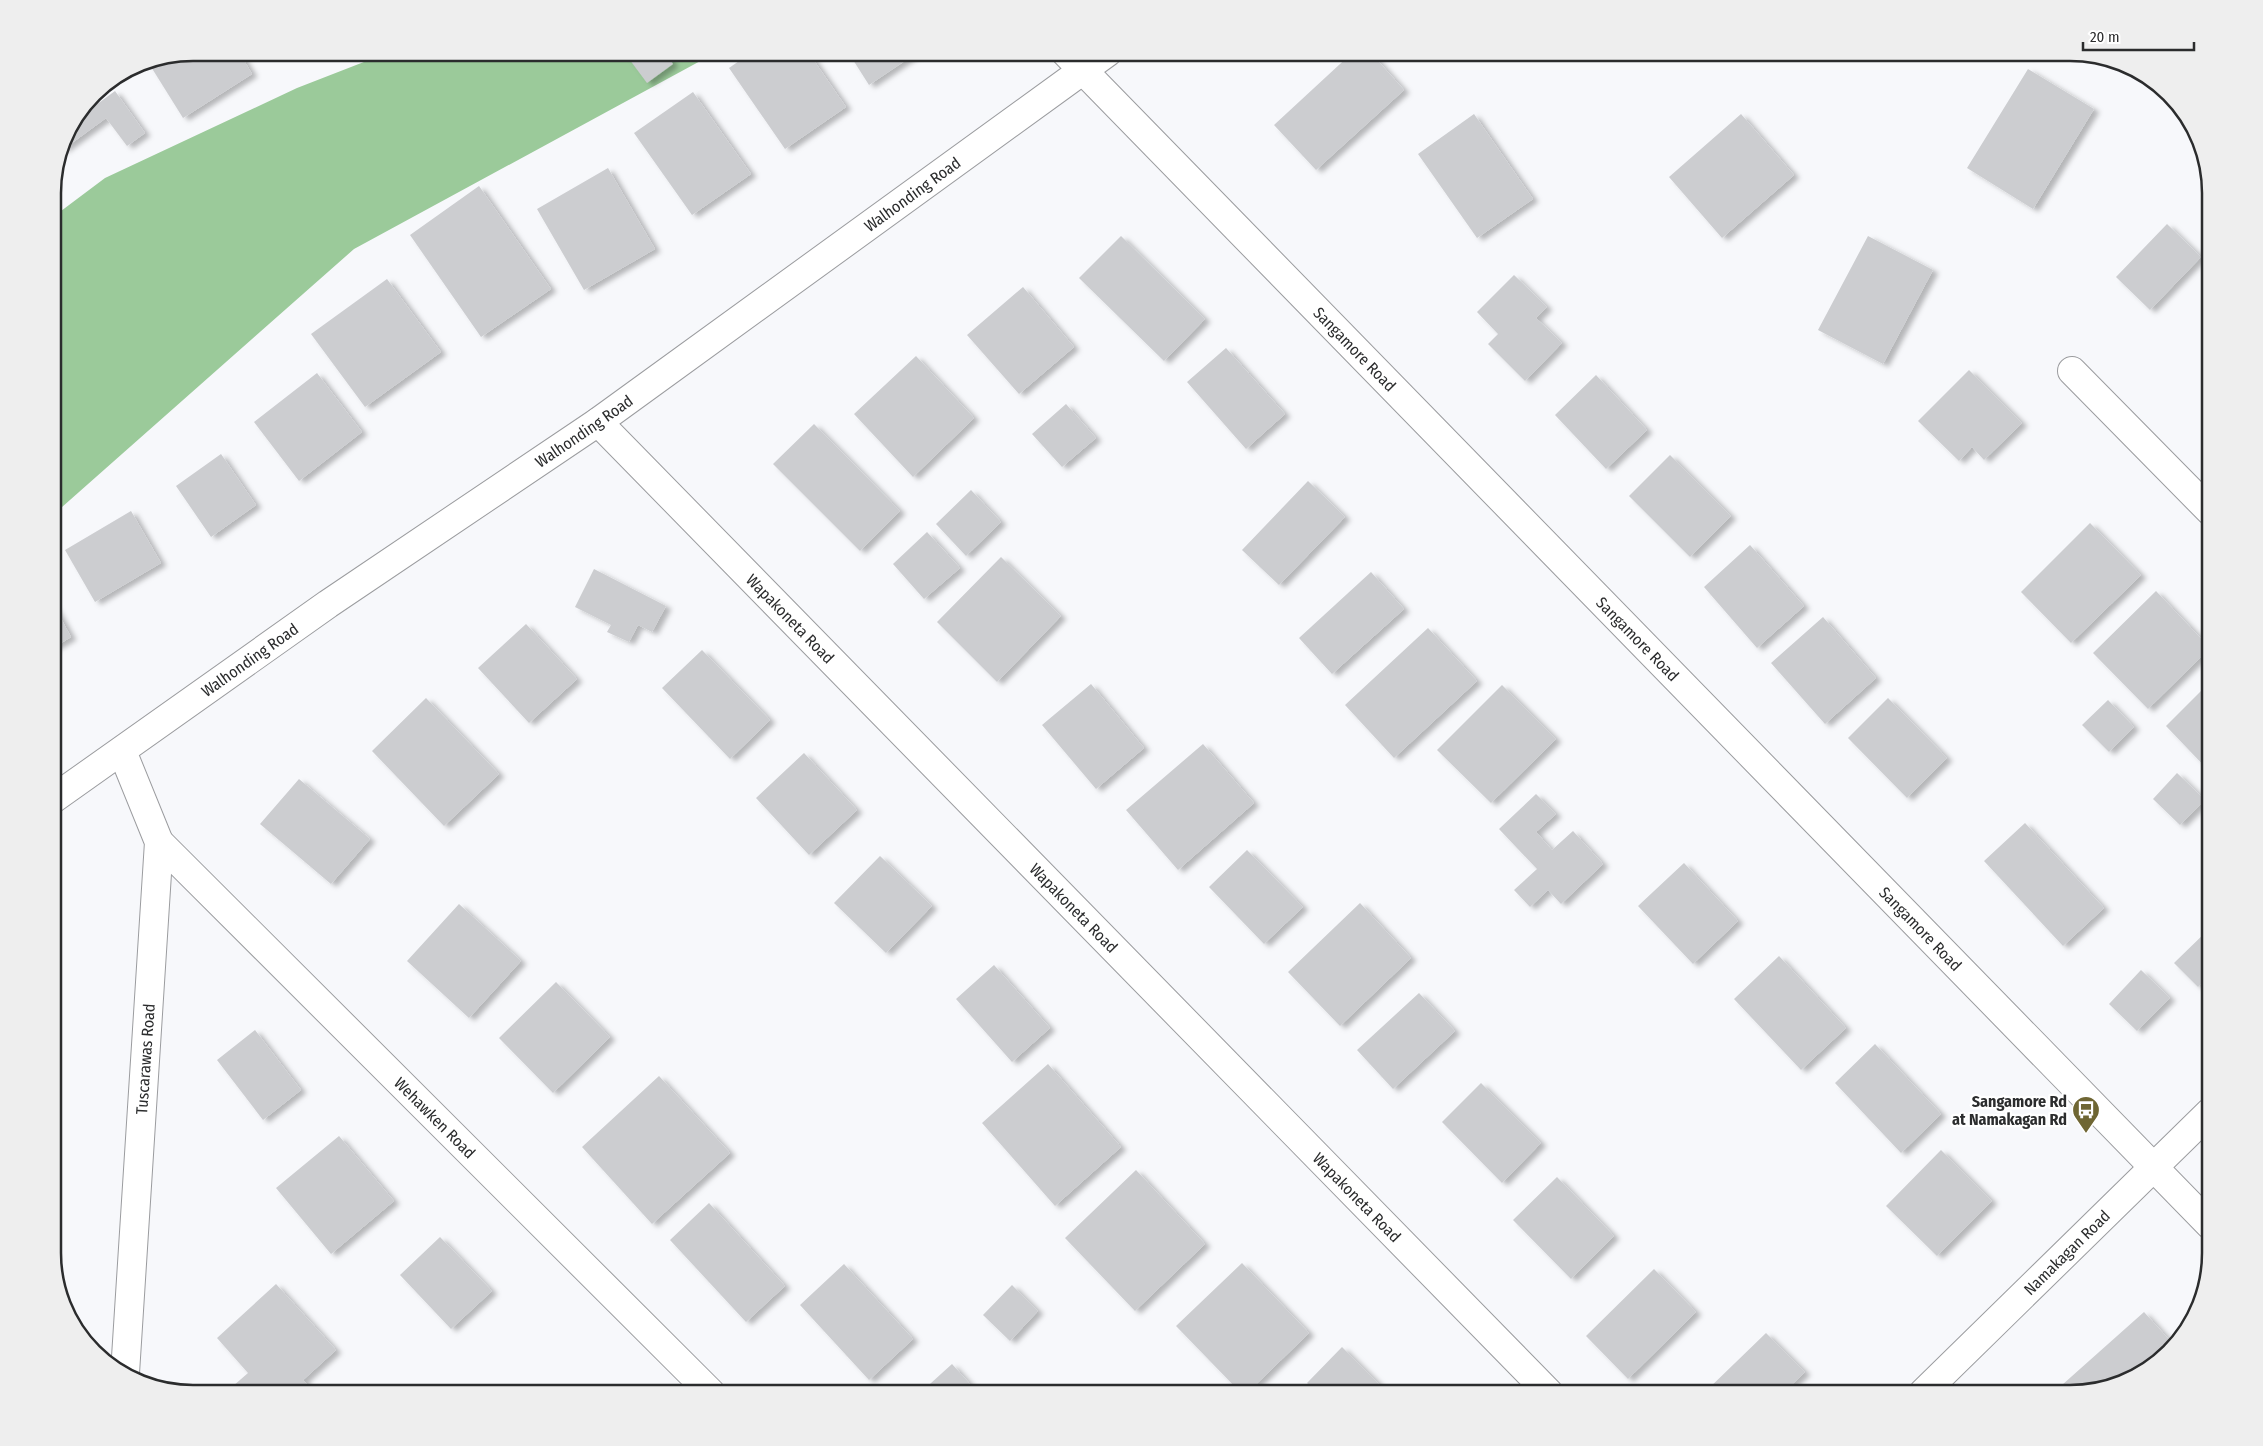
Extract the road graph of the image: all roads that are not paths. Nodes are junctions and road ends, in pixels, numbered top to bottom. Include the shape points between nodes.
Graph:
1 (1074, 62) edge
2 (2072, 371) dead end
3 (598, 422) junction
4 (2202, 503) edge
5 (122, 751) junction
6 (62, 793) edge
7 (159, 842) junction
8 (2202, 1120) edge
9 (2154, 1167) junction
10 (2202, 1217) edge
11 (126, 1366) edge
12 (702, 1385) edge
13 (1540, 1385) edge
14 (1932, 1385) edge

1 - 3 street, Walhonding Road
1 - 9 street, Sangamore Road
2 - 4 street
3 - 5 street, Walhonding Road via 328,604
3 - 13 street, Wapakoneta Road
5 - 6 street, Walhonding Road
5 - 7 street, Tuscarawas Road
7 - 11 street, Tuscarawas Road
7 - 12 street, Wehawken Road
8 - 9 street, Namakagan Road
9 - 10 street, Sangamore Road
9 - 14 street, Namakagan Road

